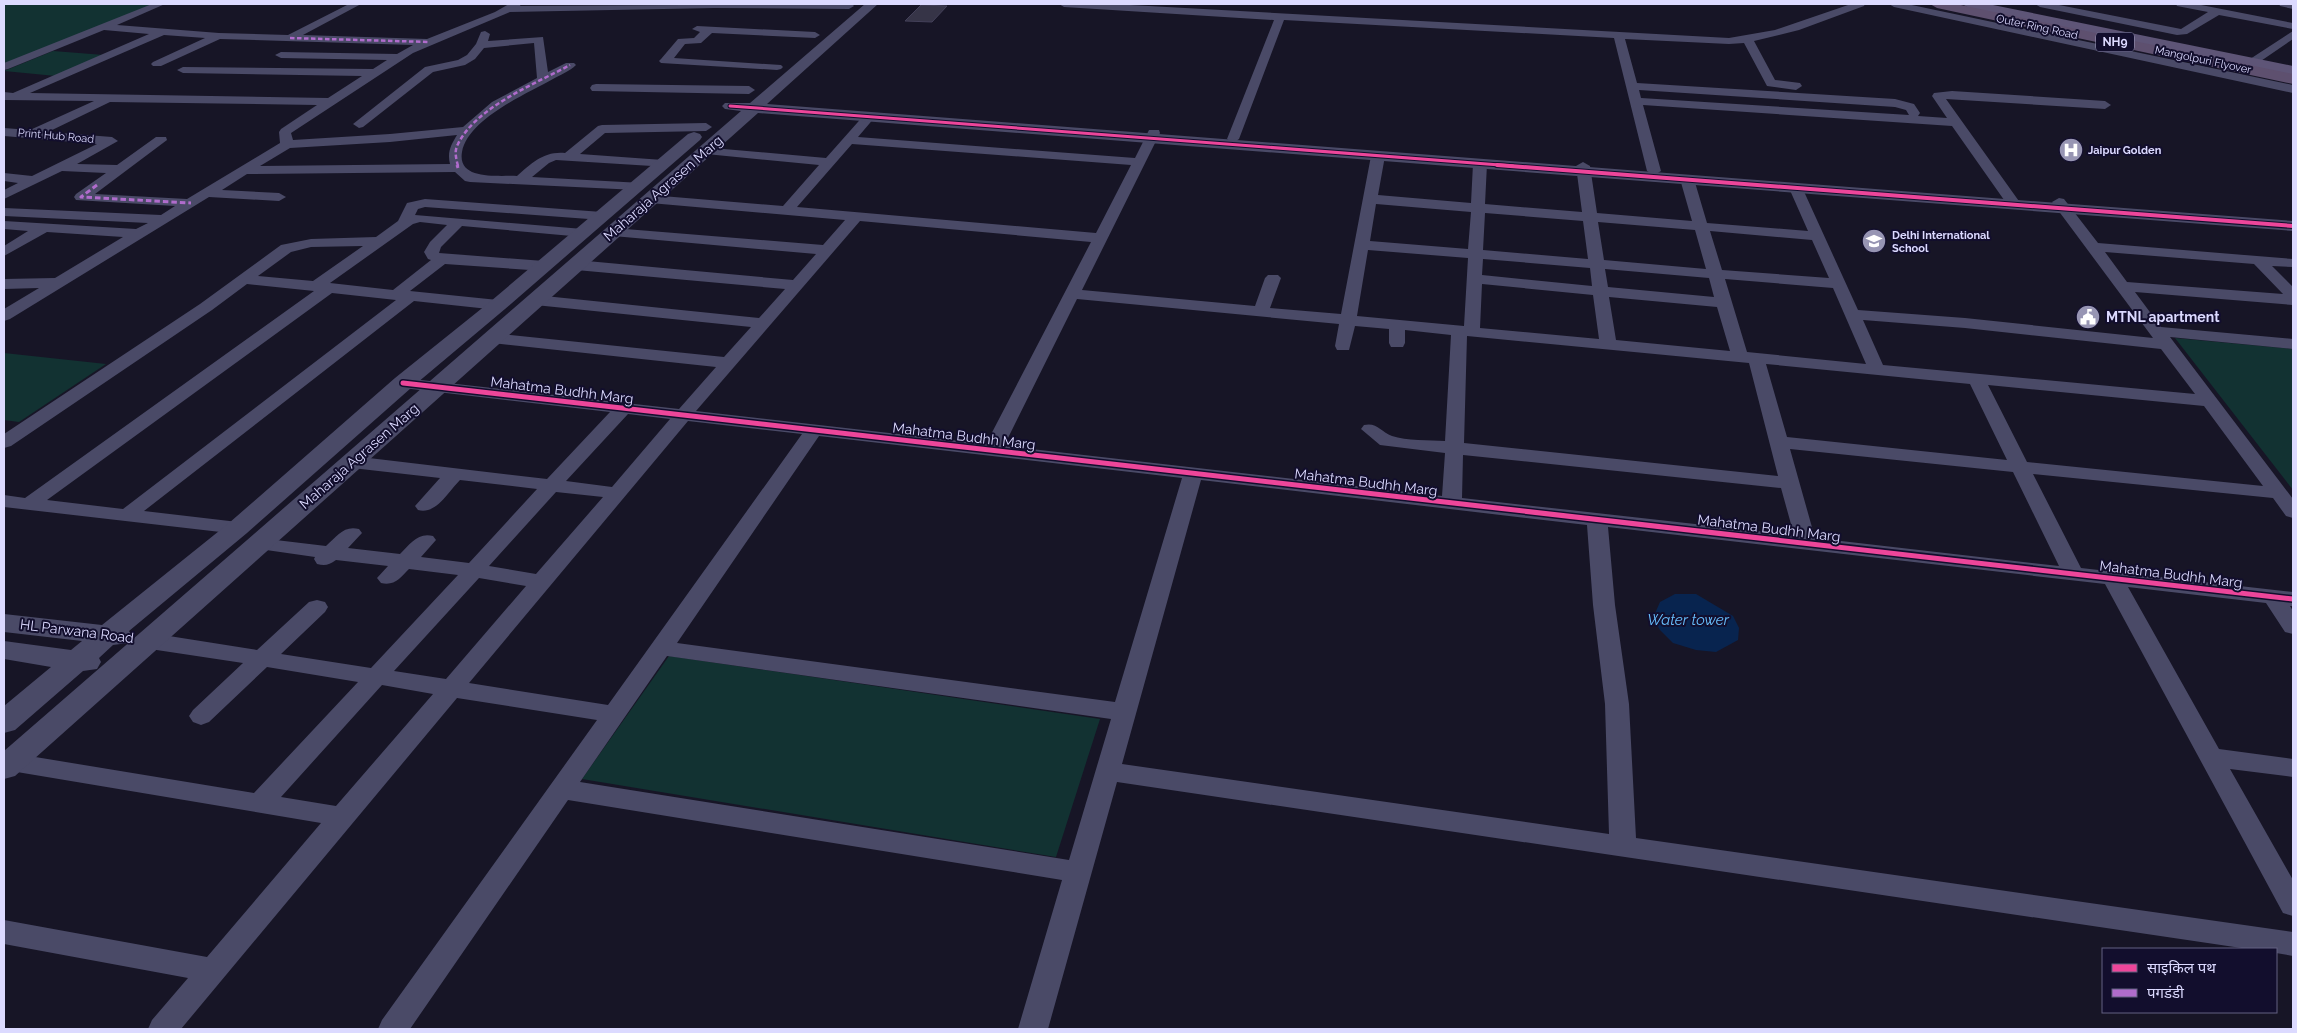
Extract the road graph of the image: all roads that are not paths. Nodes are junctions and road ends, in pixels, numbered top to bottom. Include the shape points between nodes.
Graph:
1 (160, 4) edge
2 (356, 4) edge
3 (714, 4) edge
4 (784, 4) edge
5 (872, 4) edge
6 (1064, 4) edge
7 (1860, 4) edge
8 (1894, 4) edge
9 (1927, 4) edge
10 (1937, 4) edge
11 (1954, 4) edge
12 (1970, 4) edge
13 (1992, 4) edge
14 (2040, 4) edge
15 (2084, 4) edge
16 (2181, 4) edge
17 (2284, 4) edge
18 (744, 5) edge
19 (851, 5) edge
20 (512, 6) edge
21 (2293, 6) edge
22 (2222, 7) edge
23 (2071, 10) junction
24 (1280, 17) junction
25 (2293, 17) edge
26 (1294, 18) junction
27 (1306, 18) junction
28 (476, 22) junction
29 (2192, 26) junction
30 (2293, 26) edge
31 (102, 27) junction
32 (693, 28) dead end
33 (709, 30) junction
34 (728, 31) junction
35 (164, 32) junction
36 (2293, 34) edge
37 (815, 35) junction
38 (219, 36) junction
39 (1619, 36) junction
40 (290, 38) junction
41 (1748, 40) junction
42 (430, 42) junction
43 (481, 45) junction
44 (2276, 46) junction
45 (2293, 50) edge
46 (400, 57) junction
47 (2253, 61) junction
48 (157, 64) dead end
49 (570, 65) dead end
50 (4, 67) edge
51 (777, 68) junction
52 (184, 70) dead end
53 (2293, 71) edge
54 (374, 73) junction
55 (543, 79) junction
56 (2293, 80) edge
57 (1771, 83) junction
58 (1632, 86) junction
59 (596, 88) dead end
60 (2293, 89) edge
61 (1776, 95) junction
62 (8, 96) edge
63 (108, 98) junction
64 (1850, 100) junction
65 (746, 101) junction
66 (330, 102) junction
67 (1636, 102) junction
68 (1758, 102) dead end
69 (2105, 105) dead end
70 (1914, 113) junction
71 (870, 117) junction
72 (1954, 119) junction
73 (359, 124) dead end
74 (706, 127) junction
75 (467, 130) junction
76 (4, 132) edge
77 (34, 134) junction
78 (1152, 136) junction
79 (1233, 139) junction
80 (162, 140) dead end
81 (849, 140) junction
82 (287, 144) junction
83 (706, 150) junction
84 (1378, 156) junction
85 (568, 157) junction
86 (830, 162) junction
87 (1139, 162) junction
88 (663, 164) junction
89 (1480, 164) junction
90 (60, 167) junction
91 (458, 168) junction
92 (1583, 168) junction
93 (120, 169) junction
94 (245, 170) junction
95 (1654, 171) junction
96 (4, 177) edge
97 (34, 180) junction
98 (1687, 180) junction
99 (520, 181) junction
100 (97, 185) junction
101 (1796, 188) junction
102 (159, 190) dead end
103 (207, 193) junction
104 (644, 193) junction
105 (4, 195) edge
106 (279, 197) dead end
107 (1370, 199) junction
108 (2011, 201) junction
109 (191, 203) junction
110 (2061, 205) junction
111 (1478, 208) junction
112 (786, 211) junction
113 (4, 212) edge
114 (66, 215) junction
115 (856, 216) junction
116 (1590, 217) junction
117 (164, 219) junction
118 (2293, 219) edge
119 (405, 221) junction
120 (458, 222) junction
121 (608, 224) junction
122 (4, 225) edge
123 (1701, 226) junction
124 (2293, 226) edge
125 (44, 228) junction
126 (583, 233) junction
127 (139, 234) junction
128 (1817, 236) junction
129 (1100, 238) junction
130 (4, 241) edge
131 (378, 241) junction
132 (21, 242) junction
133 (1362, 245) junction
134 (2093, 247) junction
135 (827, 250) junction
136 (4, 252) edge
137 (1476, 254) junction
138 (442, 259) junction
139 (2258, 260) junction
140 (2293, 263) edge
141 (1596, 264) junction
142 (576, 265) junction
143 (544, 266) junction
144 (1715, 274) junction
145 (1273, 278) dead end
146 (1474, 279) junction
147 (243, 280) junction
148 (4, 284) edge
149 (57, 284) junction
150 (797, 284) junction
151 (1839, 284) junction
152 (2122, 286) junction
153 (322, 287) junction
154 (1600, 292) junction
155 (1071, 294) junction
156 (403, 296) junction
157 (2293, 298) edge
158 (535, 300) junction
159 (1724, 303) junction
160 (498, 305) junction
161 (1261, 312) junction
162 (1852, 314) junction
163 (4, 316) edge
164 (1348, 320) junction
165 (763, 323) junction
166 (1398, 324) junction
167 (1465, 331) junction
168 (2161, 337) junction
169 (492, 338) junction
170 (1397, 343) dead end
171 (2293, 344) edge
172 (1608, 345) junction
173 (1343, 346) dead end
174 (1748, 358) junction
175 (728, 363) junction
176 (1877, 370) junction
177 (1976, 379) junction
178 (403, 384) junction
179 (437, 387) junction
180 (2209, 401) junction
181 (624, 408) junction
182 (683, 415) junction
183 (4, 427) edge
184 (23, 429) junction
185 (1370, 429) dead end
186 (814, 430) junction
187 (4, 442) edge
188 (1778, 442) junction
189 (1454, 447) junction
190 (992, 450) junction
191 (352, 462) junction
192 (2020, 466) junction
193 (455, 474) junction
194 (1192, 474) junction
195 (1790, 483) junction
196 (552, 485) junction
197 (617, 492) junction
198 (2279, 493) junction
199 (4, 501) edge
200 (1452, 503) junction
201 (29, 504) junction
202 (424, 506) dead end
203 (2293, 512) edge
204 (127, 515) junction
205 (1597, 520) junction
206 (238, 528) junction
207 (352, 533) dead end
208 (426, 540) dead end
209 (259, 544) junction
210 (1806, 544) junction
211 (324, 559) junction
212 (404, 562) junction
213 (474, 570) junction
214 (2074, 574) junction
215 (388, 578) dead end
216 (2113, 579) junction
217 (541, 582) junction
218 (2283, 598) edge
219 (316, 607) dead end
220 (4, 623) edge
221 (2293, 627) edge
222 (109, 634) junction
223 (150, 640) junction
224 (661, 648) junction
225 (4, 650) edge
226 (262, 658) junction
227 (77, 661) junction
228 (120, 667) junction
229 (377, 676) junction
230 (451, 688) junction
231 (1124, 712) junction
232 (614, 714) junction
233 (201, 716) dead end
234 (4, 722) edge
235 (2211, 757) junction
236 (8, 765) edge
237 (2293, 768) edge
238 (1107, 771) junction
239 (562, 789) junction
240 (261, 802) junction
241 (342, 817) junction
242 (1623, 847) junction
243 (1078, 872) junction
244 (2287, 882) edge
245 (2293, 905) edge
246 (4, 932) edge
247 (2293, 944) edge
248 (212, 970) junction
249 (163, 1029) edge
250 (393, 1029) edge
251 (1033, 1029) edge

1 - 31 street
2 - 40 street
3 - 18 street
3 - 20 street
4 - 18 street
4 - 19 street
5 - 65 street, Maharaja Agrasen Marg
6 - 24 street
7 - 41 street via 1778,33
8 - 60 street
9 - 56 main road, Outer Ring Road
10 - 56 highway, Mangolpuri Flyover / NH9
11 - 53 highway, Mangolpuri Flyover / NH9
12 - 47 main road, Outer Ring Road
13 - 47 street
14 - 23 street
15 - 23 street
15 - 29 street
16 - 22 street
17 - 21 street
18 - 34 street
19 - 37 street, Maharaja Agrasen Marg
20 - 28 street
22 - 25 street
22 - 29 street
22 - 30 street
23 - 29 street via 2172,32 2183,32
24 - 26 street
24 - 79 street
26 - 27 street
26 - 27 street via 1304,7
27 - 39 street
28 - 42 street
28 - 43 street via 486,35
31 - 35 street
31 - 50 street
32 - 33 street
33 - 34 street
33 - 51 street via 697,41 682,40 665,61
34 - 37 street
35 - 38 street
35 - 62 street
36 - 44 street
37 - 51 street, Maharaja Agrasen Marg
38 - 40 street
38 - 48 street
39 - 41 street
39 - 58 street
40 - 42 street
40 - 46 street via 277,50
41 - 57 street
42 - 46 street
43 - 55 street via 538,39
43 - 73 street via 472,57 460,63 430,68
44 - 45 street
44 - 47 street
46 - 54 street
47 - 53 main road, Outer Ring Road
49 - 55 street
51 - 65 street, Maharaja Agrasen Marg
52 - 54 street
54 - 66 street
55 - 75 street via 496,105
57 - 61 street
57 - 64 street via 1846,92
58 - 61 street
58 - 67 street
59 - 65 street
61 - 64 street
62 - 63 street
63 - 66 street
63 - 77 street
64 - 70 street via 1895,103 1910,107
65 - 71 street
65 - 74 street, Maharaja Agrasen Marg
65 - 78 street
65 - 83 street, Maharaja Agrasen Marg
66 - 82 street via 287,130
67 - 72 street
67 - 95 street
68 - 70 street
69 - 72 street via 1939,95
70 - 72 street
71 - 78 street
71 - 81 street
72 - 108 street
74 - 85 street via 602,129
74 - 88 street, Maharaja Agrasen Marg
75 - 82 street
75 - 91 street via 457,145
76 - 77 street, Print Hub Road
77 - 90 street, Print Hub Road via 112,141
78 - 79 street
78 - 84 street
78 - 87 street
79 - 92 street
80 - 93 street
81 - 86 street
81 - 87 street
82 - 94 street
83 - 86 street
83 - 104 street, Maharaja Agrasen Marg
84 - 89 street
84 - 107 street
85 - 88 street
85 - 99 street via 544,160
86 - 112 street
87 - 129 street
88 - 104 street, Maharaja Agrasen Marg
89 - 92 street
89 - 111 street
90 - 93 street
90 - 97 street, Print Hub Road
91 - 94 street
91 - 99 street via 470,178
92 - 95 street
92 - 98 street
92 - 116 street
93 - 100 street
94 - 103 street
95 - 108 street
96 - 97 street
97 - 105 street, Print Hub Road
98 - 101 street
98 - 123 street
99 - 104 street
100 - 102 street
100 - 109 street via 81,197
101 - 108 street
101 - 128 street
103 - 106 street
103 - 109 street
104 - 112 street
104 - 121 street, Maharaja Agrasen Marg
107 - 111 street
107 - 133 street
108 - 110 street
109 - 117 street
110 - 118 street
110 - 124 street
110 - 134 street
111 - 116 street
111 - 137 street
112 - 115 street
113 - 114 street
114 - 117 street
114 - 125 street
115 - 129 street
115 - 135 street
116 - 123 street
116 - 141 street
117 - 127 street
119 - 120 street via 420,218
119 - 121 street via 412,206 425,203
119 - 131 street
120 - 126 street
120 - 138 street via 431,252
121 - 126 street, Maharaja Agrasen Marg
121 - 135 street
121 - 142 street, Maharaja Agrasen Marg
122 - 125 street
123 - 128 street
123 - 144 street
125 - 127 street
125 - 132 street
126 - 143 street, Maharaja Agrasen Marg
127 - 149 street
128 - 151 street
129 - 155 street
130 - 132 street
131 - 147 street via 296,245 286,248
131 - 153 street
132 - 136 street
133 - 137 street
133 - 164 street
134 - 139 street
134 - 152 street
135 - 150 street
137 - 141 street
137 - 146 street
138 - 143 street
138 - 156 street
139 - 140 street
139 - 157 street
141 - 144 street
141 - 154 street
142 - 150 street
142 - 158 street, Maharaja Agrasen Marg
143 - 160 street, Maharaja Agrasen Marg
144 - 151 street
144 - 159 street
145 - 161 street
146 - 154 street
146 - 167 street
147 - 153 street
147 - 184 street
148 - 149 street
149 - 163 street
150 - 165 street
151 - 162 street
152 - 157 street
152 - 168 street
153 - 156 street
153 - 201 street
154 - 159 street
154 - 172 street
155 - 161 street
155 - 190 street
156 - 160 street
156 - 204 street
158 - 165 street
158 - 169 street, Maharaja Agrasen Marg
159 - 174 street
160 - 178 street, Maharaja Agrasen Marg
161 - 164 street
162 - 168 street
162 - 176 street
164 - 166 street
164 - 173 street
165 - 175 street
166 - 167 street
166 - 170 street
167 - 172 street
167 - 189 street
168 - 171 street
168 - 180 street
169 - 175 street
169 - 179 street, Maharaja Agrasen Marg
172 - 174 street
174 - 176 street
174 - 188 street
175 - 182 street
176 - 177 street
177 - 180 street
177 - 192 street
178 - 179 street, Mahatma Budhh Marg
178 - 206 street, Maharaja Agrasen Marg
179 - 181 street, Mahatma Budhh Marg
179 - 191 street, Maharaja Agrasen Marg
180 - 198 street
181 - 182 street, Mahatma Budhh Marg
181 - 196 street
182 - 186 street, Mahatma Budhh Marg
182 - 197 street
183 - 184 street
184 - 187 street
185 - 189 street via 1387,441
186 - 190 street, Mahatma Budhh Marg
186 - 224 street
188 - 192 street
188 - 195 street
189 - 195 street
189 - 200 street
190 - 194 street, Mahatma Budhh Marg
191 - 193 street
191 - 209 street, Maharaja Agrasen Marg
192 - 198 street
192 - 214 street
193 - 196 street
193 - 202 street
194 - 200 street, Mahatma Budhh Marg
194 - 231 street
195 - 210 street
196 - 197 street
196 - 213 street
197 - 217 street
198 - 203 street
199 - 201 street
200 - 205 street, Mahatma Budhh Marg
201 - 204 street
204 - 206 street
205 - 210 street, Mahatma Budhh Marg
205 - 242 street via 1617,704
206 - 222 street, Maharaja Agrasen Marg
207 - 211 street
208 - 212 street
209 - 211 street
209 - 223 street, Maharaja Agrasen Marg
210 - 214 street, Mahatma Budhh Marg
211 - 212 street
212 - 213 street
212 - 215 street
213 - 217 street
213 - 229 street
214 - 216 street, Mahatma Budhh Marg
216 - 218 street, Mahatma Budhh Marg
216 - 235 street
217 - 230 street
218 - 221 street
219 - 226 street
220 - 222 street, HL Parwana Road
222 - 223 street, HL Parwana Road
222 - 227 street, Maharaja Agrasen Marg
223 - 226 street
223 - 228 street, Maharaja Agrasen Marg
224 - 231 street
224 - 232 street
225 - 227 street, HL Parwana Road
226 - 229 street
226 - 233 street
227 - 228 street, HL Parwana Road
227 - 234 street, Maharaja Agrasen Marg
228 - 236 street, Maharaja Agrasen Marg
229 - 230 street
229 - 240 street
230 - 232 street
230 - 241 street
231 - 238 street
232 - 239 street
235 - 237 street
235 - 244 street
236 - 240 street
238 - 242 street
238 - 243 street
239 - 243 street
239 - 250 street
240 - 241 street
241 - 248 street
242 - 247 street
243 - 251 street
244 - 245 street
246 - 248 street
248 - 249 street

